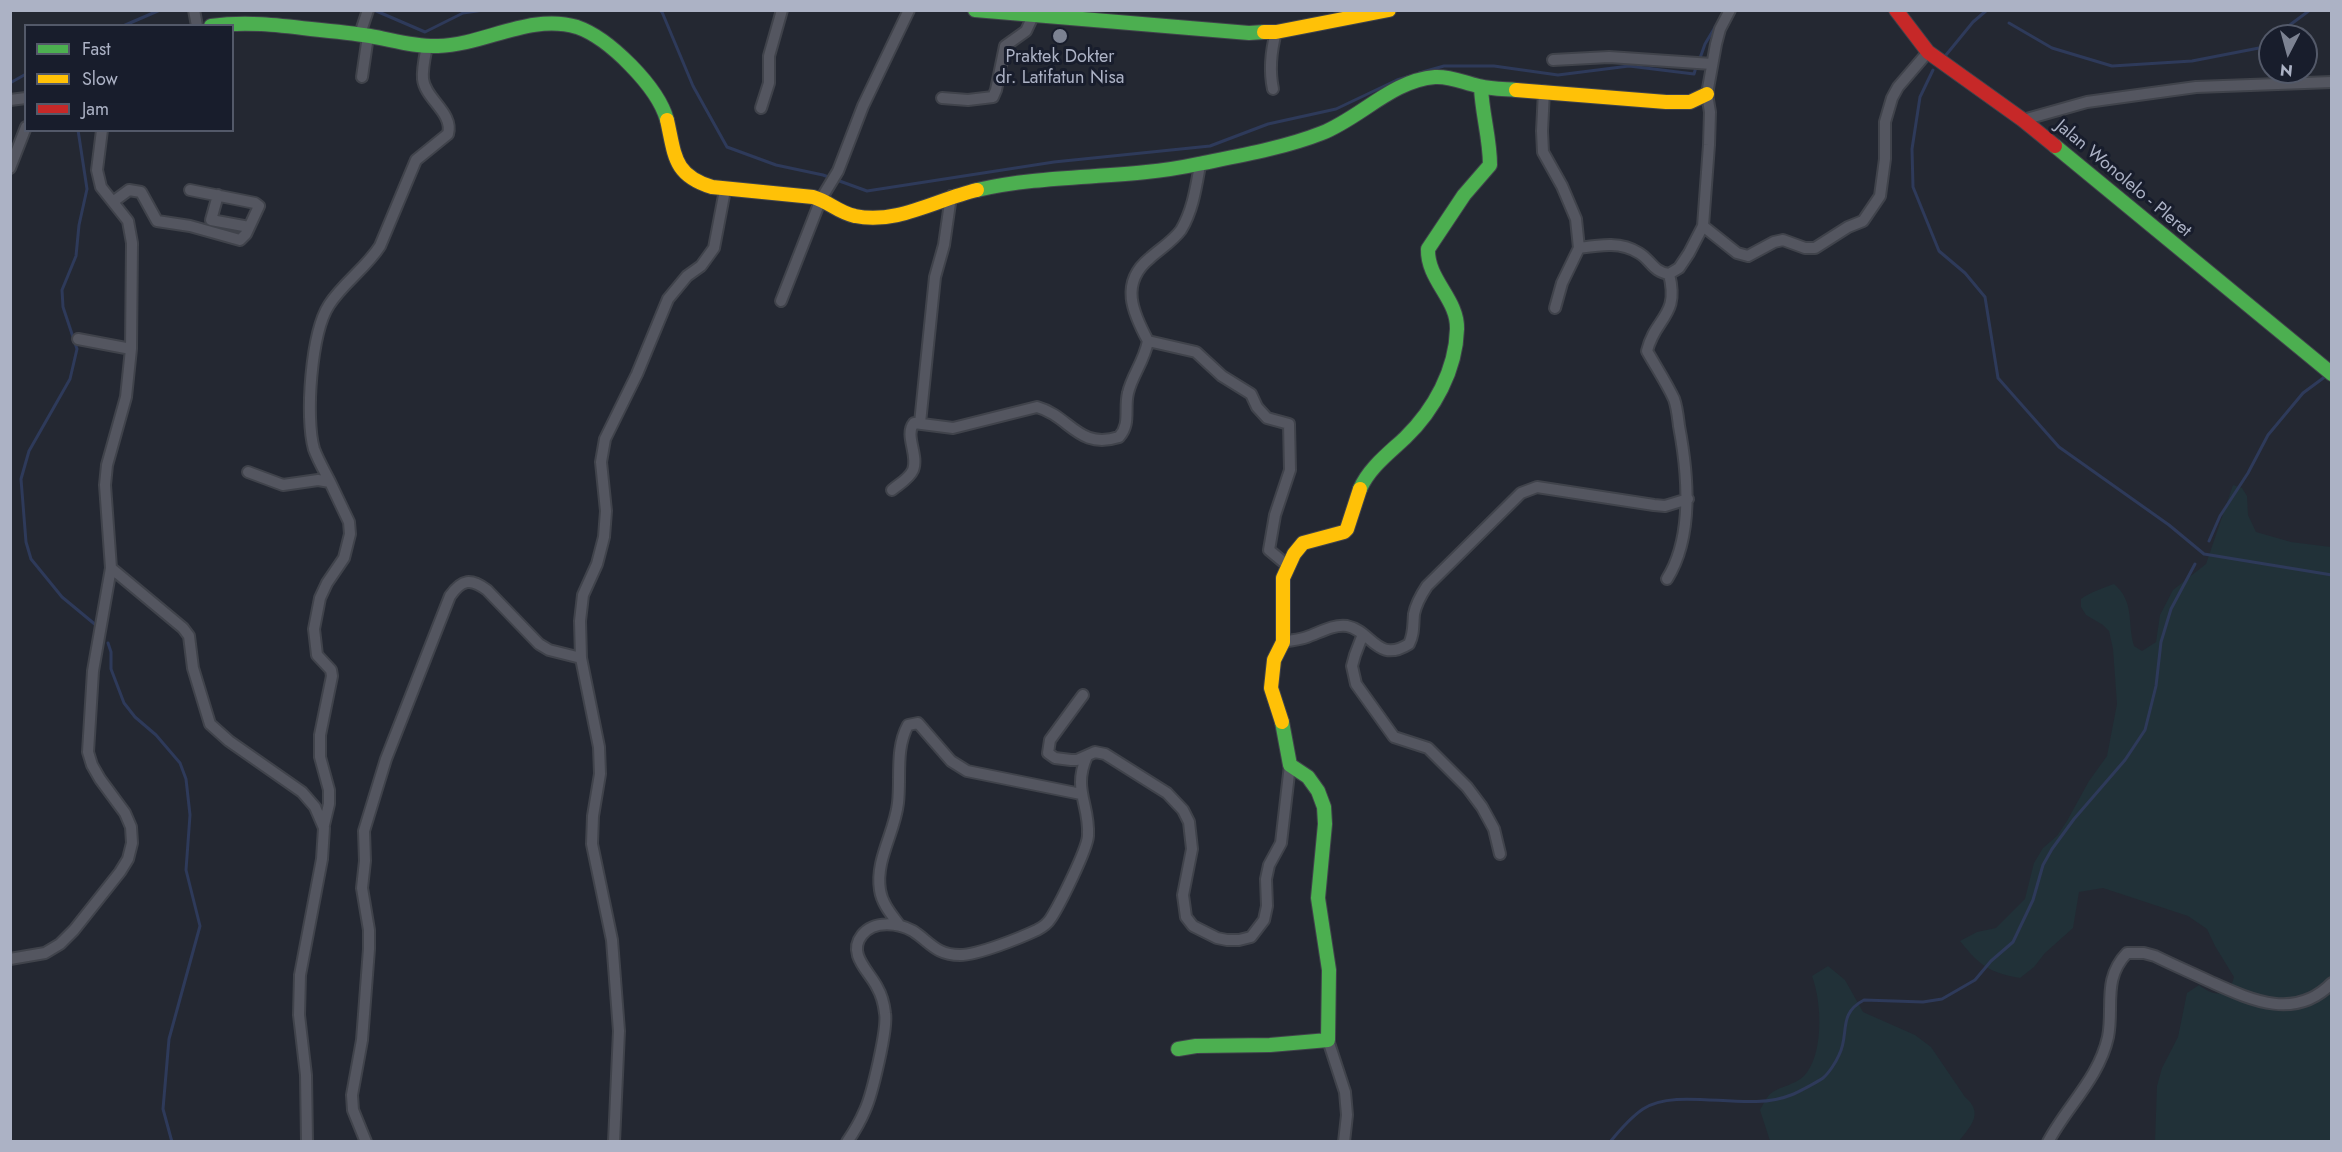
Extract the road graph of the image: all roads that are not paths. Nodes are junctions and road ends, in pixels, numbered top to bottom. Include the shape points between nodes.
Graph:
1 (782, 10) edge
2 (909, 10) edge
3 (975, 10) edge
4 (1389, 10) edge
5 (1730, 10) edge
6 (1896, 10) edge
7 (368, 11) edge
8 (1033, 16) junction
9 (228, 24) edge
10 (1276, 32) junction
11 (364, 35) junction
12 (427, 46) junction
13 (1928, 52) junction
14 (1552, 60) dead end
15 (1709, 64) junction
16 (362, 77) dead end
17 (2331, 82) edge
18 (1481, 87) junction
19 (1274, 89) dead end
20 (1544, 91) junction
21 (1707, 94) junction
22 (942, 98) dead end
23 (761, 108) dead end
24 (2023, 120) junction
25 (24, 131) edge
26 (102, 132) edge
27 (1200, 165) junction
28 (10, 168) edge
29 (190, 190) dead end
30 (725, 190) junction
31 (218, 195) junction
32 (951, 196) junction
33 (821, 200) junction
34 (114, 201) junction
35 (1702, 226) junction
36 (249, 227) junction
37 (1580, 248) junction
38 (1669, 274) junction
39 (782, 301) dead end
40 (1555, 308) dead end
41 (78, 339) dead end
42 (1148, 341) junction
43 (131, 350) junction
44 (2331, 374) edge
45 (920, 423) junction
46 (248, 472) dead end
47 (330, 482) junction
48 (892, 490) dead end
49 (1688, 499) junction
50 (1287, 565) junction
51 (111, 568) junction
52 (1667, 579) dead end
53 (1363, 634) junction
54 (1283, 642) junction
55 (581, 658) junction
56 (1083, 695) dead end
57 (1087, 756) junction
58 (1290, 765) junction
59 (1081, 794) junction
60 (324, 828) junction
61 (1500, 854) dead end
62 (900, 926) junction
63 (10, 959) edge
64 (2331, 983) edge
65 (1328, 1040) junction
66 (1178, 1049) dead end
67 (307, 1142) edge
68 (366, 1142) edge
69 (614, 1142) edge
70 (847, 1142) edge
71 (1344, 1142) edge
72 (2048, 1142) edge

1 - 23 street via 769,56 769,83
2 - 33 street via 863,106 838,171
3 - 8 street
4 - 10 street
5 - 15 street
6 - 13 street, Jalan Wonolelo - Pleret
7 - 11 street
8 - 10 street
8 - 22 street via 1026,30 1005,46 993,97
9 - 11 street via 245,22
10 - 19 street via 1270,76
11 - 12 street
11 - 16 street
12 - 30 street via 457,45 547,24 575,26 613,49 644,83 664,111 679,167 689,178
12 - 47 street via 423,78 448,121 448,134 416,159 380,246 329,306 320,323 311,394 312,435 314,450
13 - 24 street, Jalan Wonolelo - Pleret
13 - 35 street via 1892,98 1885,122 1886,159 1880,196 1863,221 1815,248 1783,240 1748,256 1737,254
14 - 15 street via 1608,57
15 - 21 street
17 - 24 street via 2196,87 2087,102
18 - 20 street
18 - 27 street via 1445,75 1416,79 1326,132
18 - 50 street via 1490,165 1464,195 1427,256 1458,326 1444,382 1421,421 1364,479 1347,529 1303,543
20 - 21 street via 1683,103
20 - 37 street via 1543,152 1576,219
21 - 35 street via 1709,145
24 - 44 street, Jalan Wonolelo - Pleret
25 - 28 street
26 - 34 street via 97,170 101,187
27 - 32 street via 1021,182
27 - 42 street via 1194,200 1180,230 1146,260 1134,282 1134,314
29 - 31 street
30 - 33 street
30 - 55 street via 714,248 668,299 605,440 601,462 606,511 604,537 583,595
31 - 36 street via 211,220
31 - 36 street via 259,206
32 - 33 street via 890,217 866,219 840,212
32 - 45 street via 935,277
33 - 39 street
34 - 36 street via 129,190 141,192 157,222 190,226 240,240
34 - 43 street via 128,221 132,243
35 - 38 street via 1679,268
37 - 38 street via 1615,244 1639,252 1654,269
37 - 40 street via 1562,283
38 - 49 street via 1669,310 1647,351 1675,401
41 - 43 street
42 - 45 street via 1146,355 1128,392 1127,422 1119,437 1095,441 1085,438 1045,409 1036,407 953,428
42 - 50 street via 1196,352 1222,376 1251,394 1268,418 1289,424 1290,470 1275,515 1269,550
43 - 51 street via 126,397 105,485
45 - 48 street via 914,423 910,430 913,470
46 - 47 street via 283,485
47 - 60 street via 349,522 350,534 344,558 320,598 314,629 317,655 332,676 320,735 320,757 329,790
49 - 52 street via 1680,548
49 - 53 street via 1665,506 1528,489 1426,586 1414,612 1409,644 1393,651 1382,650
50 - 54 street via 1282,590
51 - 60 street via 189,636 193,668 210,724 302,792 315,807
51 - 63 street via 93,671 88,752 96,772 131,827 128,859 60,944 45,953
53 - 54 street via 1336,626
53 - 61 street via 1352,666 1356,684 1394,737 1428,748 1467,788 1494,829
54 - 58 street via 1274,660 1271,688 1285,731
55 - 68 street via 543,648 478,583 457,586 450,596 386,759 364,831 362,888 369,949 362,1040 352,1095 353,1110
55 - 69 street via 599,747 592,844 612,940 618,1019
56 - 57 street via 1047,749 1050,756 1064,759
57 - 58 street via 1095,752 1105,754 1167,793 1183,810 1189,822 1192,849 1183,895 1186,917 1193,926 1227,940 1251,937 1264,920 1266,879 1281,843
57 - 59 street via 1080,780
58 - 65 street via 1316,784 1325,817 1326,843 1318,896 1329,969
59 - 62 street via 1088,840 1044,926 975,953 960,955 944,954
59 - 62 street via 967,771 951,761 918,723 908,725 900,757 898,805 879,874 886,908
60 - 67 street via 322,859 300,975
62 - 70 street via 872,926 858,945 858,957 877,986 886,1015 867,1107
64 - 72 street via 2304,1002 2279,1005 2250,1000 2155,956 2127,953 2113,975 2108,1036 2098,1068
65 - 66 street
65 - 71 street via 1346,1092

